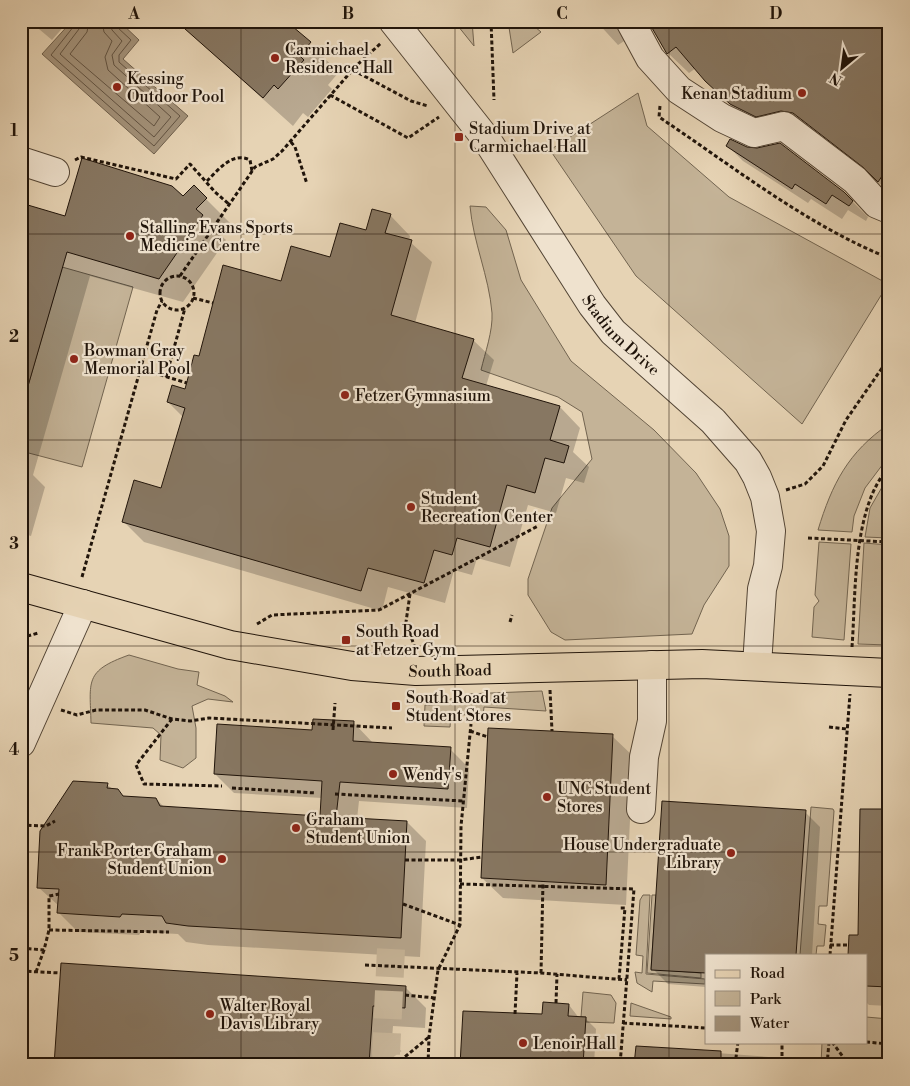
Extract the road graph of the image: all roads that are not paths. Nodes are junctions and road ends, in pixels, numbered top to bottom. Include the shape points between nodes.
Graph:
1 (630, 21) edge
2 (388, 31) edge
3 (21, 161) edge
4 (55, 172) road end
5 (889, 208) edge
6 (21, 587) edge
7 (84, 604) junction
8 (652, 665) junction
9 (757, 665) junction
10 (889, 673) edge
11 (21, 743) edge
12 (641, 809) dead end

1 - 5 street via 650,58 679,90 722,118 754,133 784,126 855,180 877,204
2 - 9 street, Stadium Drive via 487,140 613,332 712,421 748,461 765,497 771,531 762,589
3 - 4 street
6 - 7 main road, South Road
7 - 8 main road, South Road via 230,645 352,666 416,671
7 - 11 street
8 - 9 main road, South Road
8 - 12 street via 652,721 644,757
9 - 10 main road, South Road

